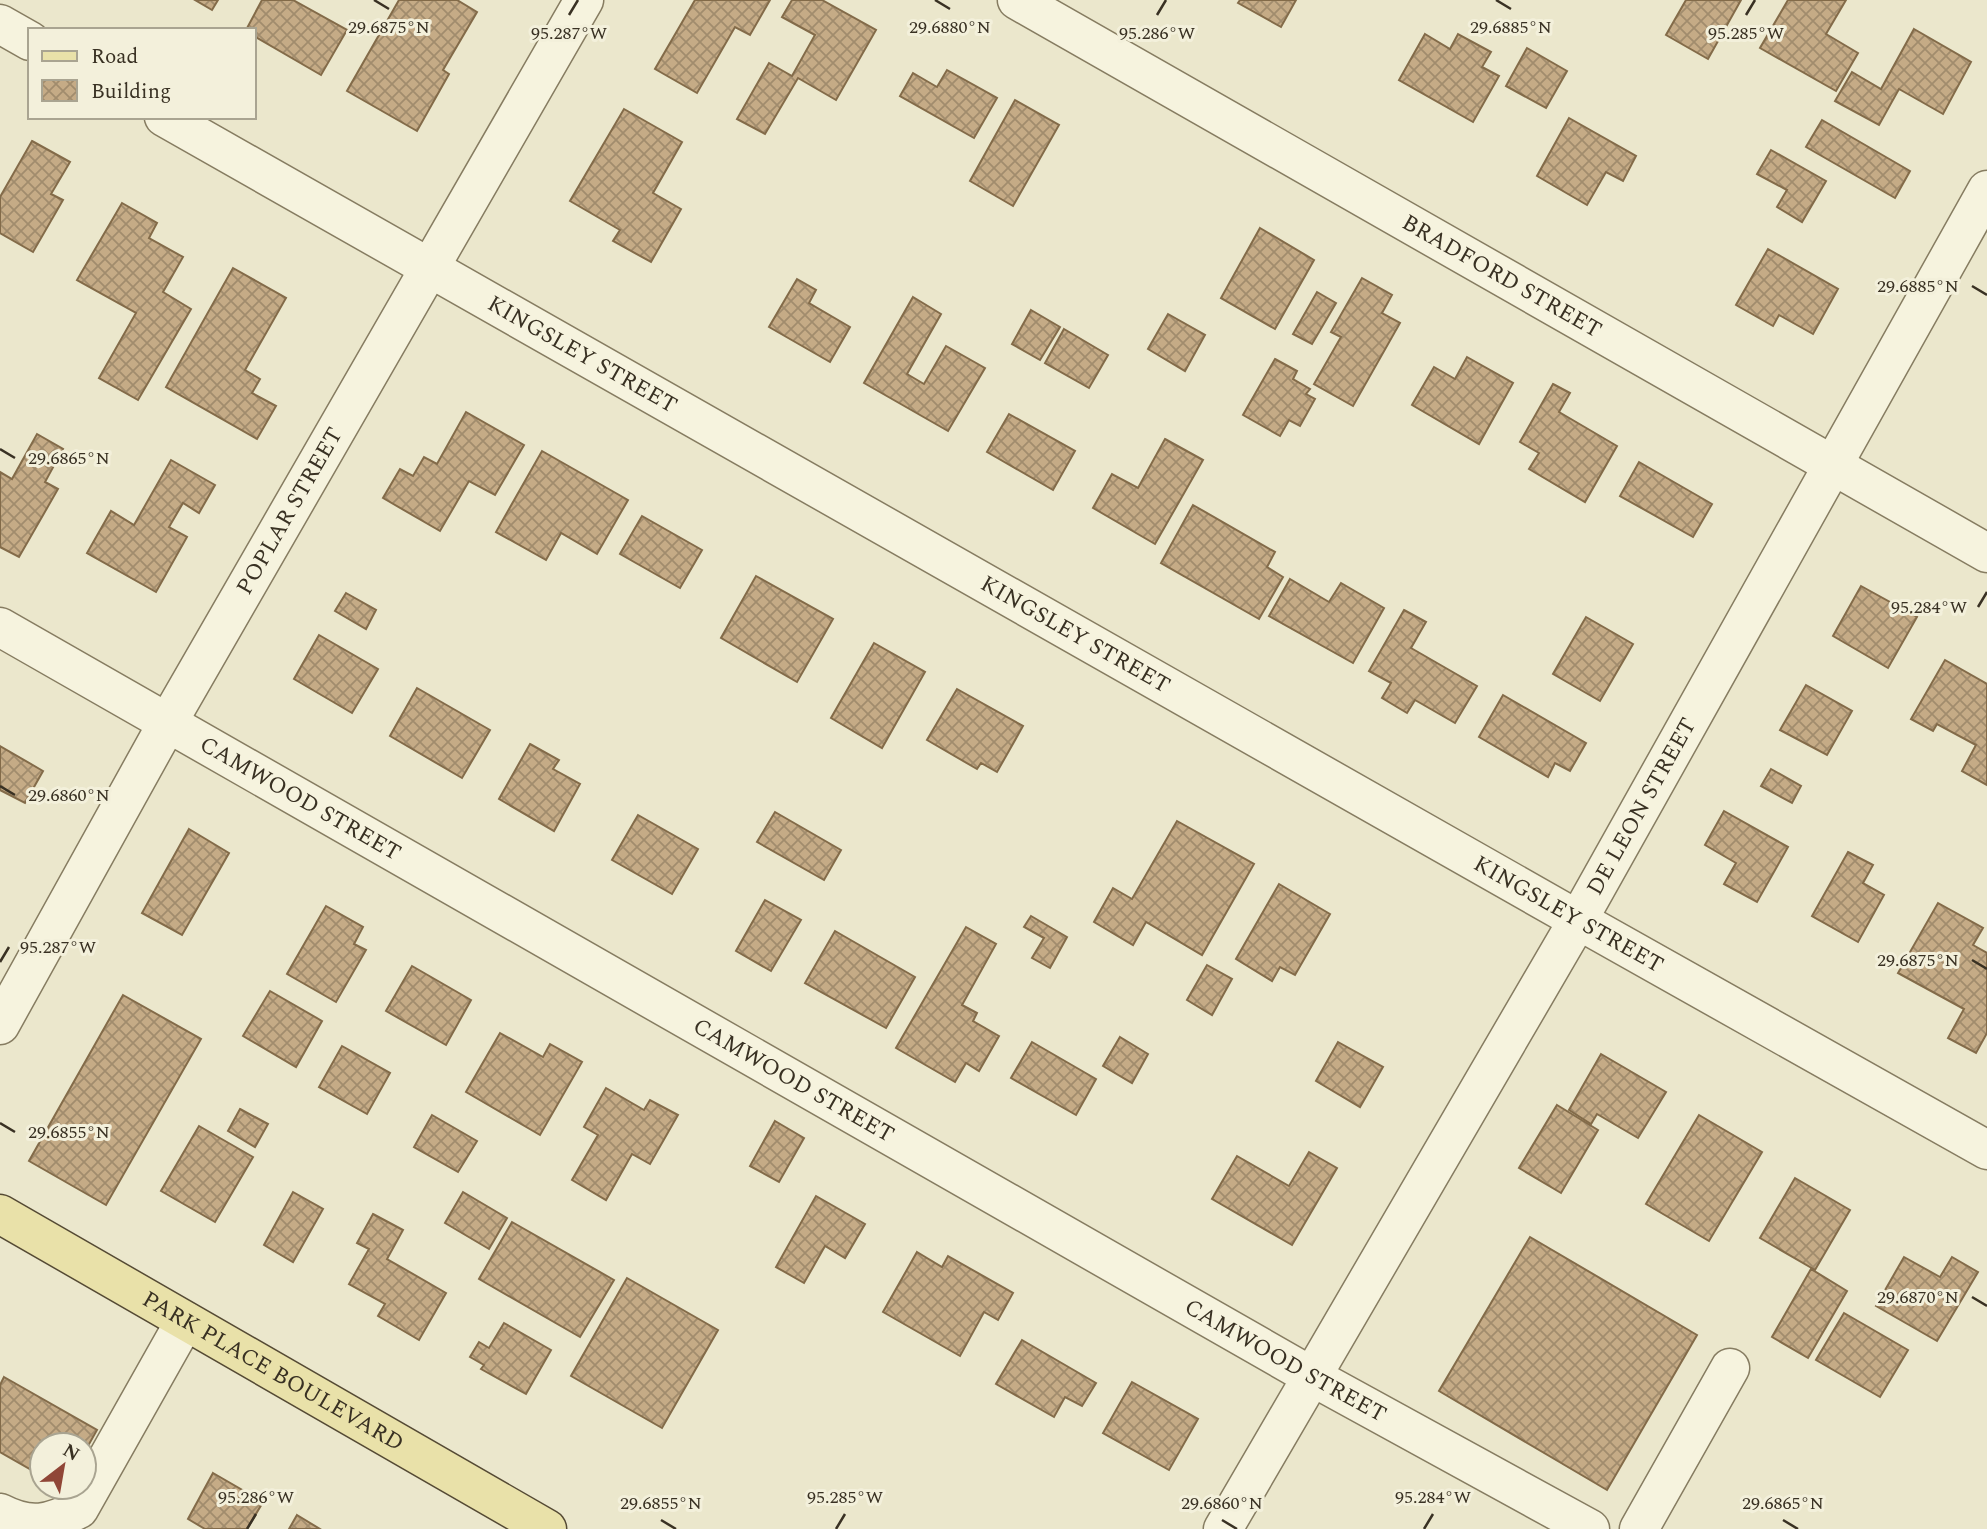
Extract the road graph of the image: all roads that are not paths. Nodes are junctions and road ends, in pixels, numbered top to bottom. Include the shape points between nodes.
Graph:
1 (584, 0) edge
2 (1017, 0) edge
3 (0, 24) edge
4 (28, 40) edge
5 (168, 119) edge
6 (1987, 190) edge
7 (429, 268) junction
8 (1834, 466) junction
9 (1987, 553) edge
10 (0, 627) edge
11 (167, 722) junction
12 (1578, 920) junction
13 (9, 988) edge
14 (0, 1025) edge
15 (1987, 1150) edge
16 (1, 1216) edge
17 (185, 1321) junction
18 (1730, 1368) dead end
19 (1318, 1381) junction
20 (0, 1513) edge
21 (547, 1529) edge
22 (1223, 1529) edge
23 (1590, 1529) edge
24 (1639, 1529) edge

1 - 7 street, POPLAR STREET
2 - 8 street, BRADFORD STREET
3 - 4 street
5 - 7 street, KINGSLEY STREET
6 - 8 street, DE LEON STREET
7 - 11 street, POPLAR STREET
7 - 12 street, KINGSLEY STREET
8 - 9 street, BRADFORD STREET
8 - 12 street, DE LEON STREET
10 - 11 street, CAMWOOD STREET
11 - 13 street, POPLAR STREET
11 - 19 street, CAMWOOD STREET
12 - 15 street, KINGSLEY STREET
12 - 19 street, DE LEON STREET
13 - 14 street, POPLAR STREET
16 - 17 main road, PARK PLACE BOULEVARD
17 - 20 street via 79,1509 51,1524 15,1522
17 - 21 main road, PARK PLACE BOULEVARD
18 - 24 street
19 - 22 street, DE LEON STREET
19 - 23 street, CAMWOOD STREET

